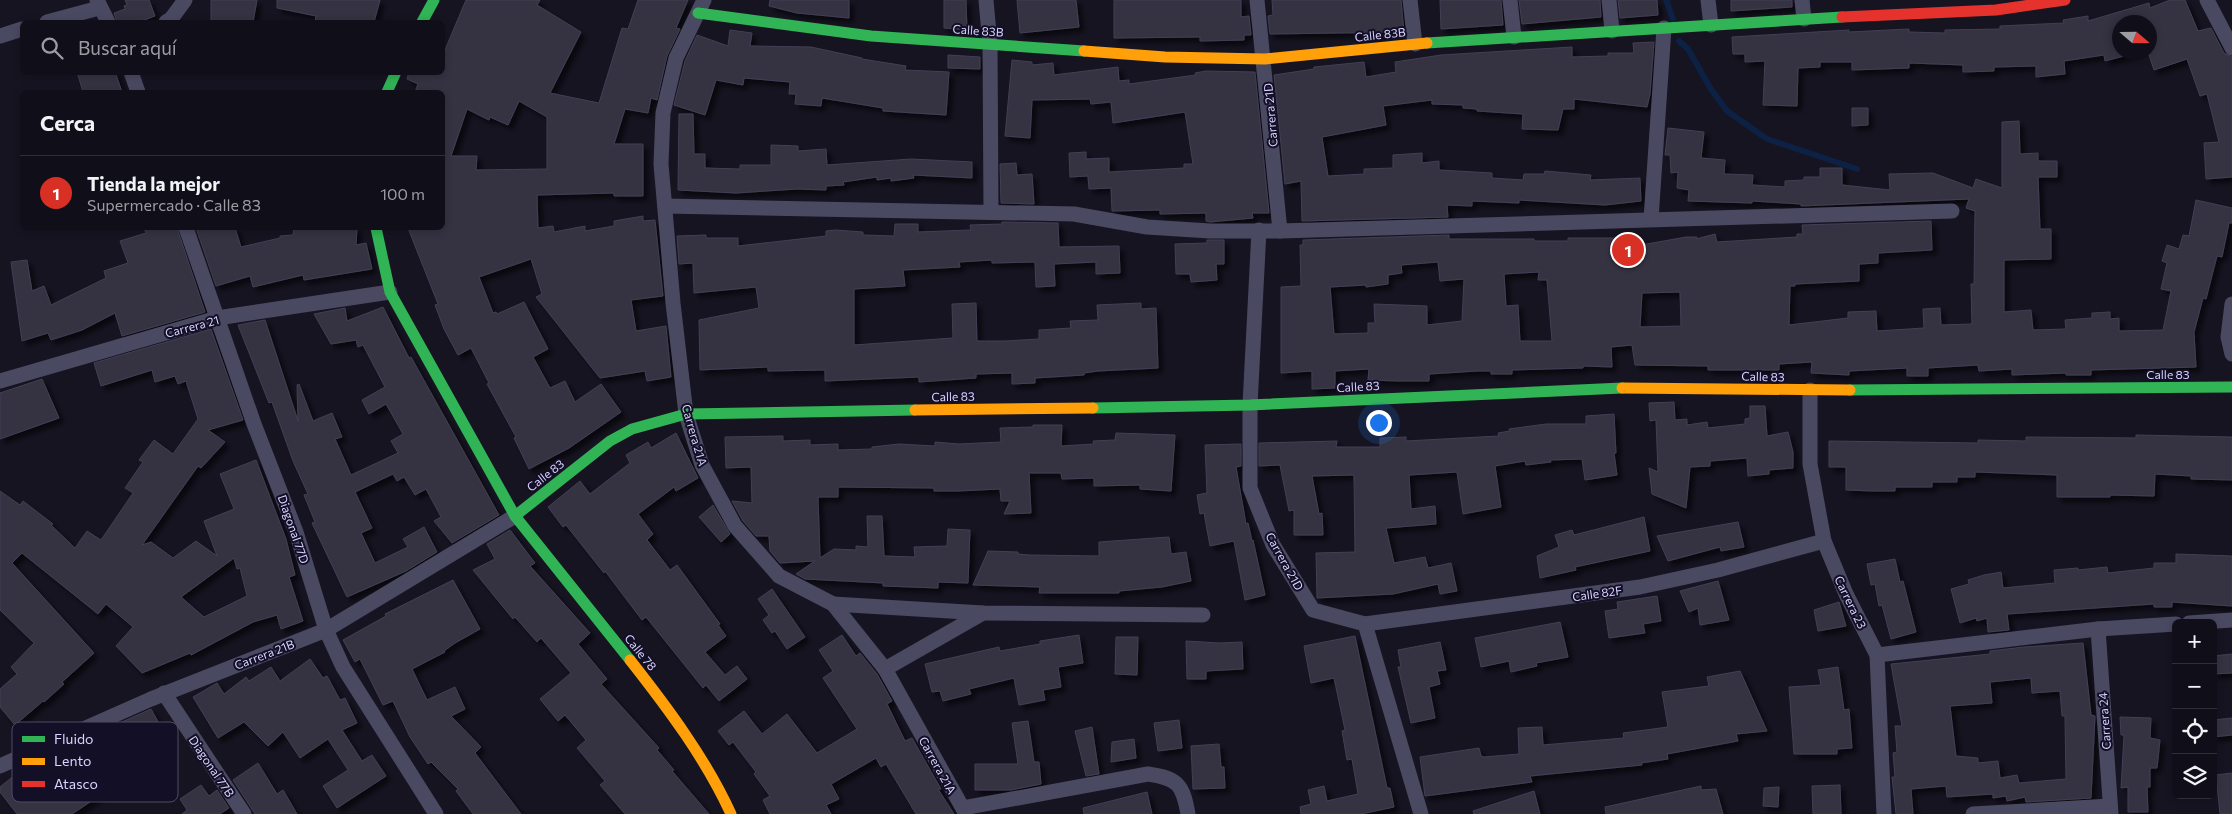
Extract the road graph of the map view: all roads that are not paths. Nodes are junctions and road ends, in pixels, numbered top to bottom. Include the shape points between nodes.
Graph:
1 (184, 0) edge
2 (434, 0) edge
3 (986, 0) edge
4 (1257, 0) edge
5 (1410, 0) edge
6 (1510, 0) edge
7 (1609, 0) edge
8 (1708, 0) edge
9 (1802, 0) edge
10 (2065, 0) edge
11 (2207, 0) edge
12 (98, 4) edge
13 (701, 6) edge
14 (1804, 19) junction
15 (53, 20) edge
16 (107, 20) edge
17 (169, 20) edge
18 (423, 20) edge
19 (1711, 25) junction
20 (1666, 28) junction
21 (20, 30) edge
22 (1612, 31) junction
23 (0, 36) edge
24 (1514, 37) junction
25 (1416, 44) junction
26 (990, 45) junction
27 (2232, 48) edge
28 (1265, 59) junction
29 (133, 75) edge
30 (395, 75) edge
31 (137, 90) edge
32 (388, 90) edge
33 (664, 206) junction
34 (1952, 211) dead end
35 (991, 212) junction
36 (1651, 219) junction
37 (187, 230) edge
38 (376, 230) edge
39 (1260, 230) junction
40 (1280, 231) junction
41 (390, 292) junction
42 (2232, 304) edge
43 (217, 318) junction
44 (2232, 354) edge
45 (0, 381) edge
46 (2232, 387) edge
47 (1810, 390) junction
48 (1250, 405) junction
49 (686, 414) junction
50 (515, 516) junction
51 (1824, 541) junction
52 (833, 604) junction
53 (983, 613) junction
54 (1203, 615) dead end
55 (2232, 620) edge
56 (2217, 621) edge
57 (1366, 624) junction
58 (2172, 624) edge
59 (2098, 629) junction
60 (326, 630) junction
61 (1877, 654) junction
62 (885, 669) junction
63 (164, 693) junction
64 (99, 722) edge
65 (12, 761) edge
66 (0, 766) edge
67 (2111, 810) edge
68 (964, 811) edge
69 (244, 814) edge
70 (436, 814) edge
71 (731, 814) edge
72 (1188, 814) edge
73 (1421, 814) edge
74 (1884, 814) edge
75 (1973, 814) edge

1 - 17 street
2 - 18 street
3 - 26 street
4 - 28 street, Carrera 21D
5 - 25 street
6 - 24 street
7 - 22 street
8 - 19 street
9 - 14 street
10 - 14 street, Calle 83B via 1996,10
11 - 27 street
12 - 15 street
12 - 16 street
13 - 26 street, Calle 83B via 871,36
13 - 33 street, Carrera 21A via 676,58 663,113 661,164
14 - 19 street, Calle 83B
19 - 20 street, Calle 83B
20 - 22 street, Calle 83B
20 - 36 street
21 - 23 street
22 - 24 street, Calle 83B
24 - 25 street, Calle 83B
25 - 28 street, Calle 83B
26 - 28 street, Calle 83B
26 - 35 street
28 - 40 street, Carrera 21D
29 - 31 street
30 - 32 street
33 - 35 street
33 - 49 street, Carrera 21A
34 - 36 street
35 - 39 street via 1074,214 1147,226 1210,231
36 - 40 street
37 - 43 street, Diagonal 77D
38 - 41 street
39 - 40 street
39 - 48 street, Carrera 21D
41 - 43 street, Carrera 21
41 - 50 street
42 - 44 street via 2228,337
43 - 45 street, Carrera 21
43 - 60 street, Diagonal 77D via 296,532
46 - 47 street, Calle 83
47 - 48 street, Calle 83 via 1638,387
47 - 51 street, Carrera 23 via 1810,464
48 - 49 street, Calle 83
48 - 57 street, Carrera 21D via 1250,488 1273,545 1313,610
49 - 50 street, Calle 83 via 632,429 610,441
49 - 52 street, Carrera 21A via 702,465 735,526 779,576
50 - 60 street, Carrera 21B
50 - 71 street, Calle 78 via 660,698 720,790
51 - 57 street, Calle 82F via 1640,587
51 - 61 street, Carrera 23 via 1846,594
52 - 53 street
52 - 62 street, Carrera 21A
53 - 54 street
53 - 62 street
55 - 56 street
57 - 73 street
58 - 59 street
59 - 61 street
59 - 67 street, Carrera 24
60 - 63 street, Carrera 21B
60 - 70 street, Diagonal 77D via 343,667
61 - 74 street, Carrera 23
62 - 68 street, Carrera 21A
63 - 64 street, Carrera 21B
63 - 69 street, Diagonal 77B
65 - 66 street, Carrera 21B
67 - 75 street
68 - 72 street via 1148,774 1169,777 1184,791

